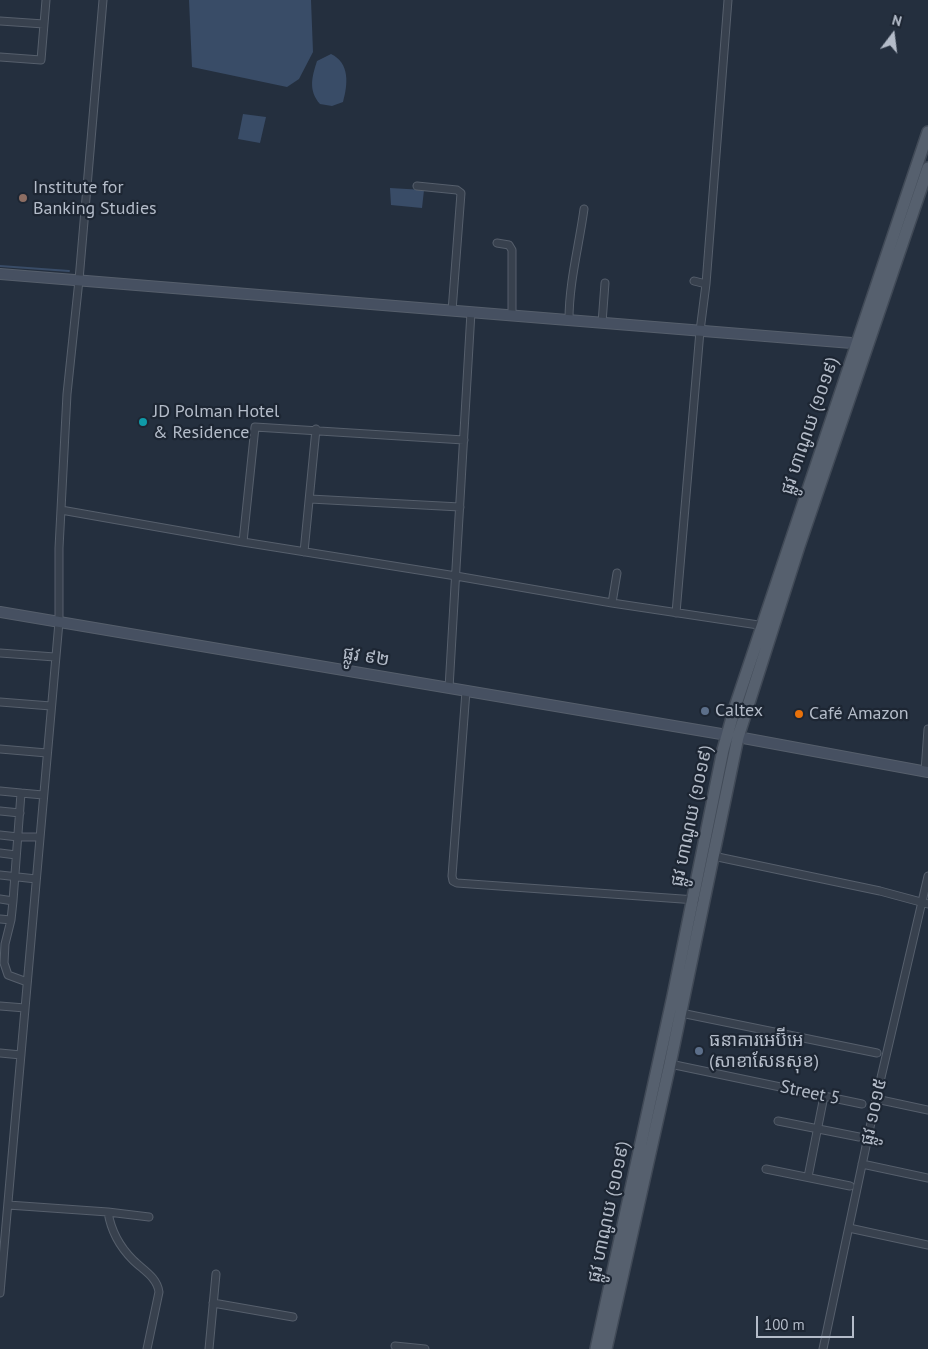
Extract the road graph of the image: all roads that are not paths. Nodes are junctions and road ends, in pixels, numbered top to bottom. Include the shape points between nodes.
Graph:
1 (46, 0) edge
2 (103, 0) edge
3 (728, 0) edge
4 (0, 21) edge
5 (44, 24) junction
6 (0, 57) edge
7 (928, 133) edge
8 (928, 168) edge
9 (417, 186) dead end
10 (584, 209) dead end
11 (497, 243) dead end
12 (0, 274) edge
13 (79, 280) junction
14 (694, 281) dead end
15 (605, 283) dead end
16 (706, 284) junction
17 (452, 310) junction
18 (471, 312) junction
19 (512, 315) junction
20 (569, 320) junction
21 (602, 323) junction
22 (700, 331) junction
23 (863, 344) junction
24 (316, 430) junction
25 (464, 440) junction
26 (310, 499) junction
27 (460, 507) junction
28 (61, 510) junction
29 (243, 542) junction
30 (304, 552) junction
31 (617, 573) dead end
32 (456, 576) junction
33 (612, 603) junction
34 (0, 612) edge
35 (676, 613) junction
36 (59, 622) junction
37 (767, 626) junction
38 (0, 653) edge
39 (55, 657) junction
40 (449, 688) junction
41 (466, 691) junction
42 (0, 702) edge
43 (51, 706) junction
44 (928, 729) edge
45 (733, 736) junction
46 (0, 749) edge
47 (47, 753) junction
48 (926, 771) edge
49 (0, 790) edge
50 (21, 793) junction
51 (43, 795) junction
52 (0, 811) edge
53 (20, 813) junction
54 (0, 834) edge
55 (18, 837) junction
56 (40, 837) junction
57 (0, 853) edge
58 (16, 855) junction
59 (713, 856) junction
60 (0, 875) edge
61 (928, 876) edge
62 (15, 877) junction
63 (36, 879) junction
64 (0, 899) edge
65 (698, 900) junction
66 (13, 901) junction
67 (925, 903) edge
68 (0, 919) edge
69 (11, 920) junction
70 (3, 943) edge
71 (2, 963) edge
72 (27, 982) junction
73 (0, 1006) edge
74 (25, 1008) junction
75 (681, 1013) junction
76 (0, 1053) edge
77 (877, 1053) dead end
78 (21, 1055) junction
79 (670, 1064) junction
80 (824, 1096) junction
81 (876, 1099) junction
82 (862, 1104) dead end
83 (928, 1110) edge
84 (778, 1120) dead end
85 (817, 1129) junction
86 (859, 1137) dead end
87 (862, 1164) junction
88 (766, 1169) dead end
89 (808, 1177) junction
90 (928, 1178) edge
91 (850, 1186) dead end
92 (8, 1205) junction
93 (108, 1212) junction
94 (150, 1217) dead end
95 (3, 1220) edge
96 (849, 1228) junction
97 (928, 1245) edge
98 (216, 1274) dead end
99 (0, 1293) edge
100 (213, 1303) junction
101 (293, 1317) dead end
102 (395, 1346) dead end
103 (414, 1348) edge
104 (147, 1349) edge
105 (209, 1349) edge
106 (425, 1349) edge
107 (596, 1349) edge
108 (606, 1349) edge
109 (823, 1349) edge

1 - 5 street
2 - 13 street
3 - 16 street
4 - 5 street
5 - 6 street via 41,60
7 - 23 main road, ផ្លូវ ហាណូយ (១០១៩)
8 - 23 main road, ផ្លូវ ហាណូយ (១០១៩)
9 - 17 street via 461,193
10 - 20 street
11 - 19 street via 509,245 512,250
12 - 13 main road
13 - 17 main road
13 - 28 street via 67,394
14 - 16 street
15 - 21 street
16 - 22 street
17 - 18 main road
18 - 19 main road
18 - 25 street
19 - 20 main road
20 - 21 main road
21 - 22 main road
22 - 23 main road
22 - 35 street
23 - 37 main road, ផ្លូវ ហាណូយ (១០១៩)
24 - 25 street
24 - 26 street
24 - 29 street via 256,426
25 - 27 street
26 - 27 street
26 - 30 street
27 - 32 street
28 - 29 street
28 - 36 street
29 - 30 street
30 - 32 street
31 - 33 street
32 - 33 street
32 - 40 street
33 - 35 street
34 - 36 main road, ផ្លូវ ៩២
35 - 37 street
36 - 39 street
36 - 40 main road, ផ្លូវ ៩២
37 - 45 main road, ផ្លូវ ហាណូយ (១០១៩) via 735,706
38 - 39 street
39 - 43 street
40 - 41 main road, ផ្លូវ ៩២
41 - 45 main road, ផ្លូវ ៩២
41 - 65 street via 453,881
42 - 43 street
43 - 47 street
44 - 48 street
45 - 48 main road, ផ្លូវ ៩២
45 - 59 main road, ផ្លូវ ហាណូយ (១០១៩)
45 - 65 main road, ផ្លូវ ហាណូយ (១០១៩)
46 - 47 street
47 - 51 street
49 - 50 street
50 - 51 street
50 - 53 street
51 - 56 street
52 - 53 street
53 - 55 street
54 - 55 street
55 - 56 street
55 - 58 street
56 - 63 street
57 - 58 street
58 - 62 street
59 - 65 main road, ផ្លូវ ហាណូយ (១០១៩)
59 - 67 street
60 - 62 street
61 - 67 street, ផ្លូវ ១០១៥
62 - 63 street
62 - 66 street
63 - 72 street
64 - 66 street
65 - 75 main road, ផ្លូវ ហាណូយ (១០១៩)
65 - 107 main road, ផ្លូវ ហាណូយ (១០១៩)
66 - 69 street
67 - 81 street, ផ្លូវ ១០១៥
68 - 69 street
69 - 70 street
70 - 71 street
71 - 72 street via 8,975
72 - 74 street
73 - 74 street
74 - 78 street
75 - 77 street
75 - 79 main road, ផ្លូវ ហាណូយ (១០១៩)
76 - 78 street
78 - 92 street
79 - 80 street, Street 5
79 - 108 main road, ផ្លូវ ហាណូយ (១០១៩)
80 - 82 street, Street 5
80 - 85 street
81 - 83 street
81 - 87 street, ផ្លូវ ១០១៥
84 - 85 street
85 - 86 street
85 - 89 street
87 - 90 street
87 - 96 street, ផ្លូវ ១០១៥
88 - 89 street
89 - 91 street
92 - 93 street
92 - 95 street
93 - 94 street
93 - 104 street via 111,1228 123,1248 158,1286
95 - 99 street
96 - 97 street
96 - 109 street, ផ្លូវ ១០១៥
98 - 100 street
100 - 101 street
100 - 105 street
102 - 103 street
103 - 106 street

